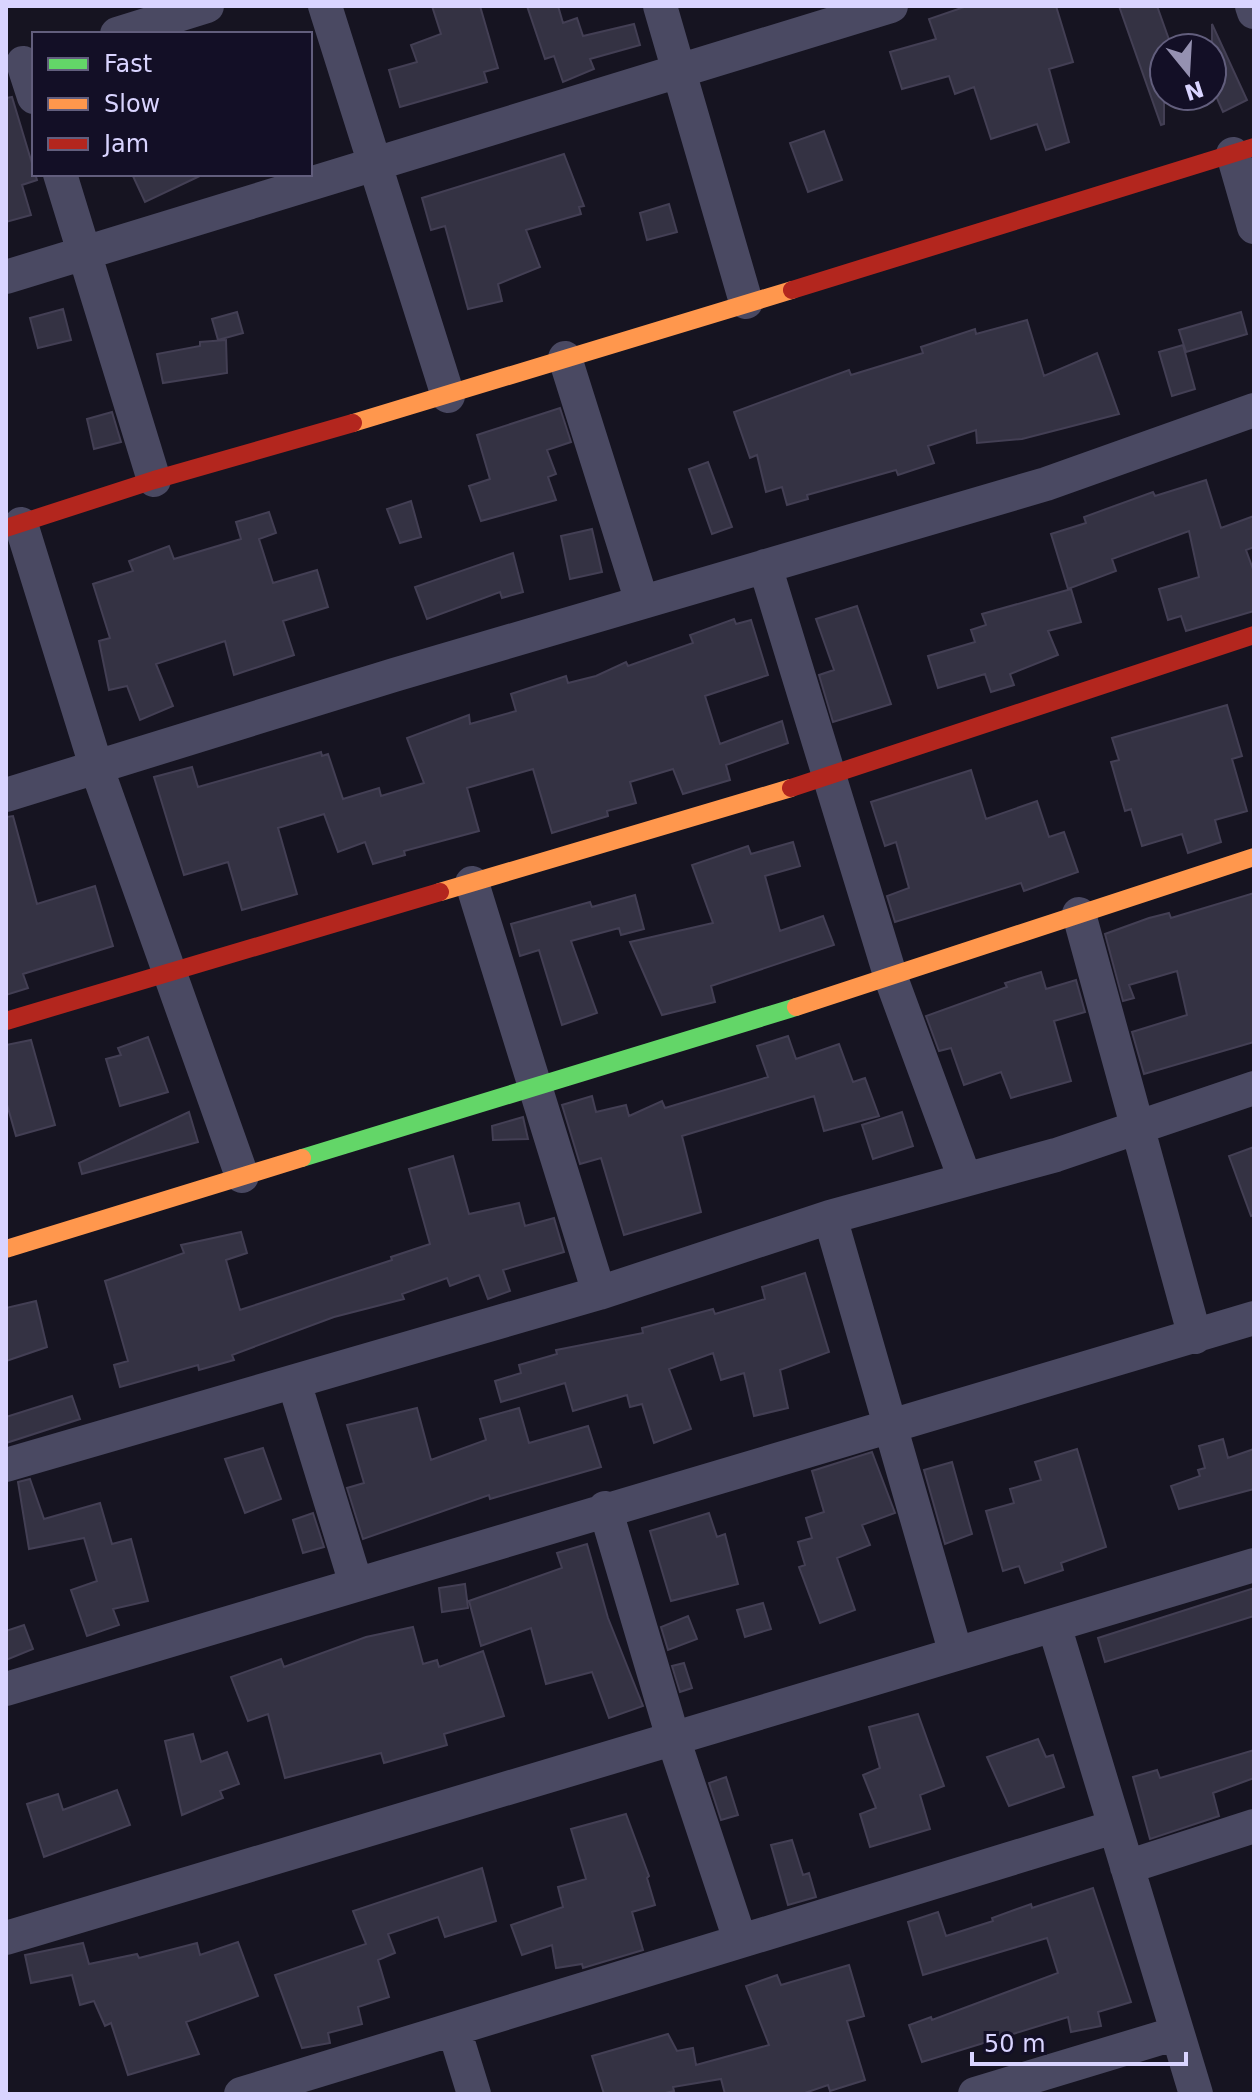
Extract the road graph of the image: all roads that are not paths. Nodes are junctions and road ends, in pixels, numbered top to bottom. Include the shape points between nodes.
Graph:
1 (207, 6) edge
2 (325, 6) edge
3 (660, 6) edge
4 (891, 6) edge
5 (173, 11) edge
6 (122, 32) edge
7 (21, 63) edge
8 (680, 71) junction
9 (32, 92) edge
10 (1244, 151) edge
11 (375, 165) junction
12 (61, 176) edge
13 (1254, 227) edge
14 (86, 253) junction
15 (6, 277) edge
16 (746, 302) junction
17 (565, 358) junction
18 (448, 396) junction
19 (1254, 410) edge
20 (154, 480) junction
21 (14, 526) edge
22 (765, 566) junction
23 (642, 602) junction
24 (1254, 635) edge
25 (96, 766) junction
26 (829, 777) junction
27 (6, 795) edge
28 (1254, 857) edge
29 (472, 883) junction
30 (1079, 914) junction
31 (169, 971) junction
32 (891, 978) junction
33 (6, 1021) edge
34 (535, 1087) junction
35 (1254, 1088) edge
36 (1137, 1129) junction
37 (242, 1176) junction
38 (965, 1179) junction
39 (830, 1217) junction
40 (6, 1249) edge
41 (599, 1293) junction
42 (1254, 1318) edge
43 (1195, 1337) junction
44 (294, 1382) junction
45 (889, 1424) junction
46 (6, 1465) edge
47 (605, 1508) junction
48 (1254, 1565) edge
49 (356, 1584) junction
50 (1054, 1625) junction
51 (956, 1654) junction
52 (6, 1689) edge
53 (673, 1738) junction
54 (1254, 1826) edge
55 (1114, 1827) junction
56 (1127, 1867) junction
57 (6, 1938) edge
58 (740, 1940) junction
59 (454, 2029) junction
60 (1177, 2033) junction
61 (241, 2094) edge
62 (474, 2094) edge
63 (975, 2094) edge
64 (1196, 2094) edge

1 - 5 street
2 - 11 street
3 - 8 street
4 - 8 street
5 - 6 street
7 - 9 street
8 - 11 street
8 - 16 street
10 - 13 street
10 - 16 street
11 - 14 street
11 - 18 street
12 - 14 street
14 - 15 street
14 - 20 street
16 - 17 street
17 - 18 street
17 - 23 street
18 - 20 street
19 - 22 street via 1046,484
20 - 21 street
21 - 25 street
22 - 23 street
22 - 26 street
23 - 25 street
24 - 26 street
25 - 27 street
25 - 31 street
26 - 29 street
26 - 32 street
28 - 30 street
29 - 31 street
29 - 34 street
30 - 32 street
30 - 36 street
31 - 33 street
31 - 37 street
32 - 34 street
32 - 38 street
34 - 37 street
34 - 41 street
35 - 36 street
36 - 38 street
36 - 43 street
37 - 40 street
38 - 39 street
39 - 41 street
39 - 45 street
41 - 44 street
42 - 43 street
43 - 45 street
44 - 46 street
44 - 49 street
45 - 47 street
45 - 51 street
47 - 49 street
47 - 53 street
48 - 50 street
49 - 52 street
50 - 51 street
50 - 55 street
51 - 53 street
53 - 57 street
53 - 58 street
54 - 56 street
55 - 56 street
55 - 58 street
56 - 60 street
58 - 59 street
59 - 61 street
59 - 62 street
60 - 63 street
60 - 64 street

